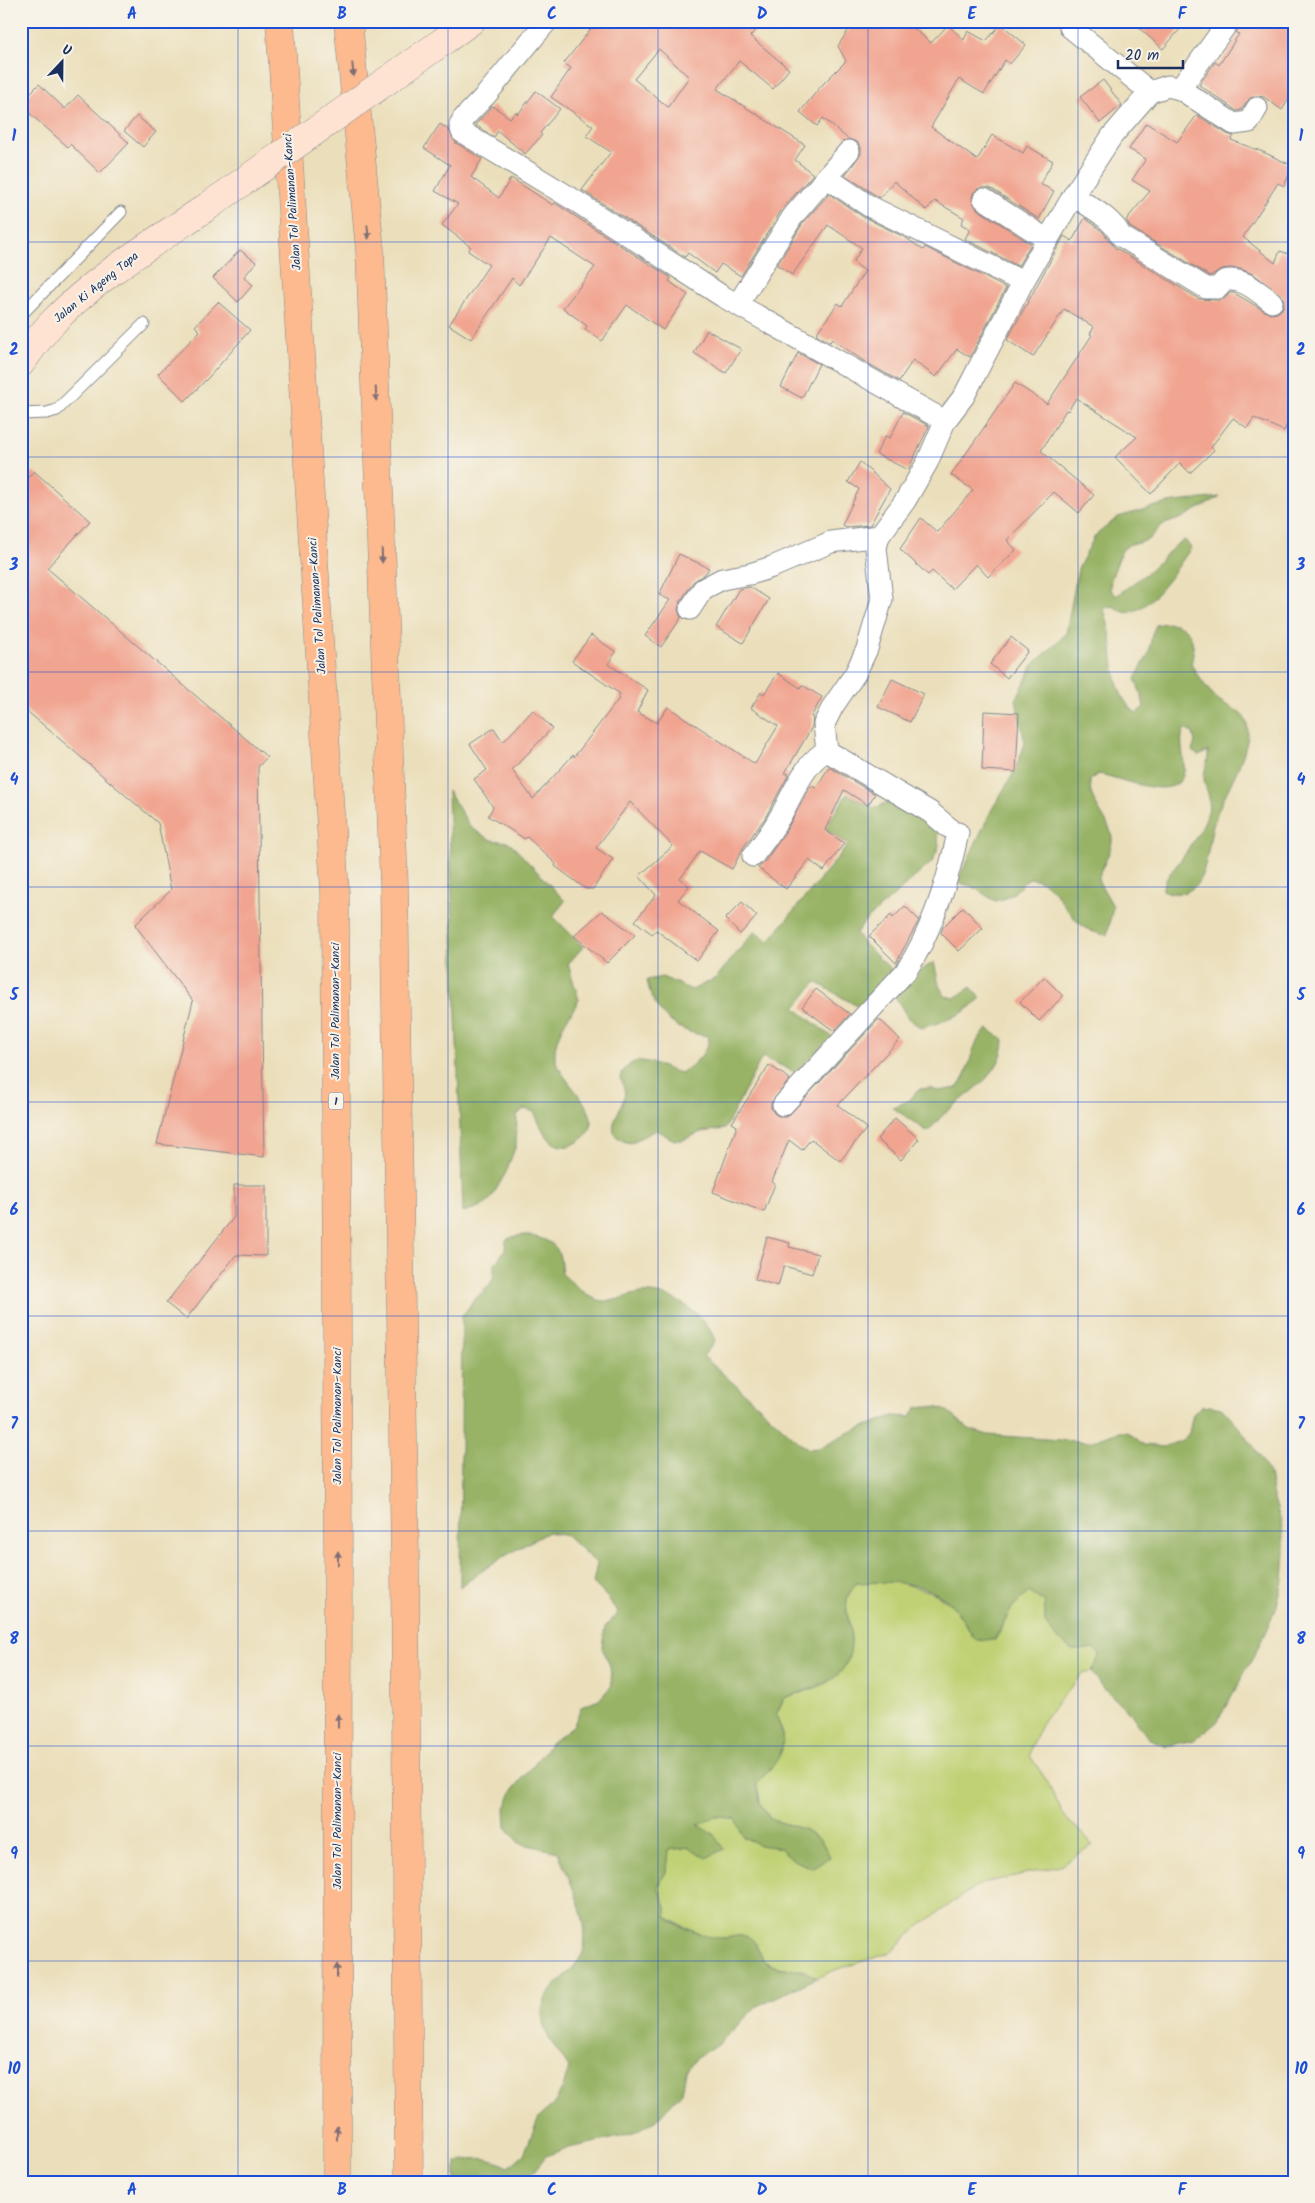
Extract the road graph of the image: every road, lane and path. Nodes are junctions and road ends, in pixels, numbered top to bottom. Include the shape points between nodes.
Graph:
1 (280, 21) edge
2 (348, 21) edge
3 (471, 21) edge
4 (547, 21) edge
5 (1228, 21) edge
6 (1070, 27) dead end
7 (1180, 89) junction
8 (1150, 92) junction
9 (1258, 108) dead end
10 (849, 150) dead end
11 (826, 177) junction
12 (1073, 196) junction
13 (984, 199) dead end
14 (121, 212) dead end
15 (1048, 240) junction
16 (1023, 282) junction
17 (1272, 302) dead end
18 (738, 304) junction
19 (21, 315) edge
20 (144, 324) dead end
21 (21, 363) edge
22 (21, 414) edge
23 (946, 421) junction
24 (879, 536) junction
25 (690, 609) dead end
26 (827, 751) junction
27 (754, 856) dead end
28 (783, 1105) dead end
29 (337, 2182) edge
30 (409, 2182) edge

29 -> 1 highway, Jalan Tol Palimanan–Kanci / 1 via 335,892
2 -> 30 highway via 370,250 394,885 405,1558
3 - 21 street, Jalan Ki Ageng Tapa, bridge via 128,259 54,320
4 - 18 street via 463,118 462,132
5 - 7 street
6 - 8 street
7 - 8 street via 1168,86
7 - 9 street via 1234,124 1249,122
8 - 12 street via 1112,136
10 - 11 street
11 - 16 street via 869,206
11 - 18 street via 793,216
12 - 15 street
12 - 17 street via 1110,221 1121,236 1206,288 1218,288 1224,280 1235,279
13 - 15 street
14 - 19 lane
15 - 16 street
16 - 23 street via 964,396
18 - 23 street
20 - 22 lane via 57,410
23 - 24 street via 928,463
24 - 25 street via 831,542 772,567 722,580 703,589
24 - 26 street via 876,548 882,598 863,657 824,724
26 - 27 street via 810,765
26 - 28 street via 930,812 953,830 950,873 920,951 906,971

